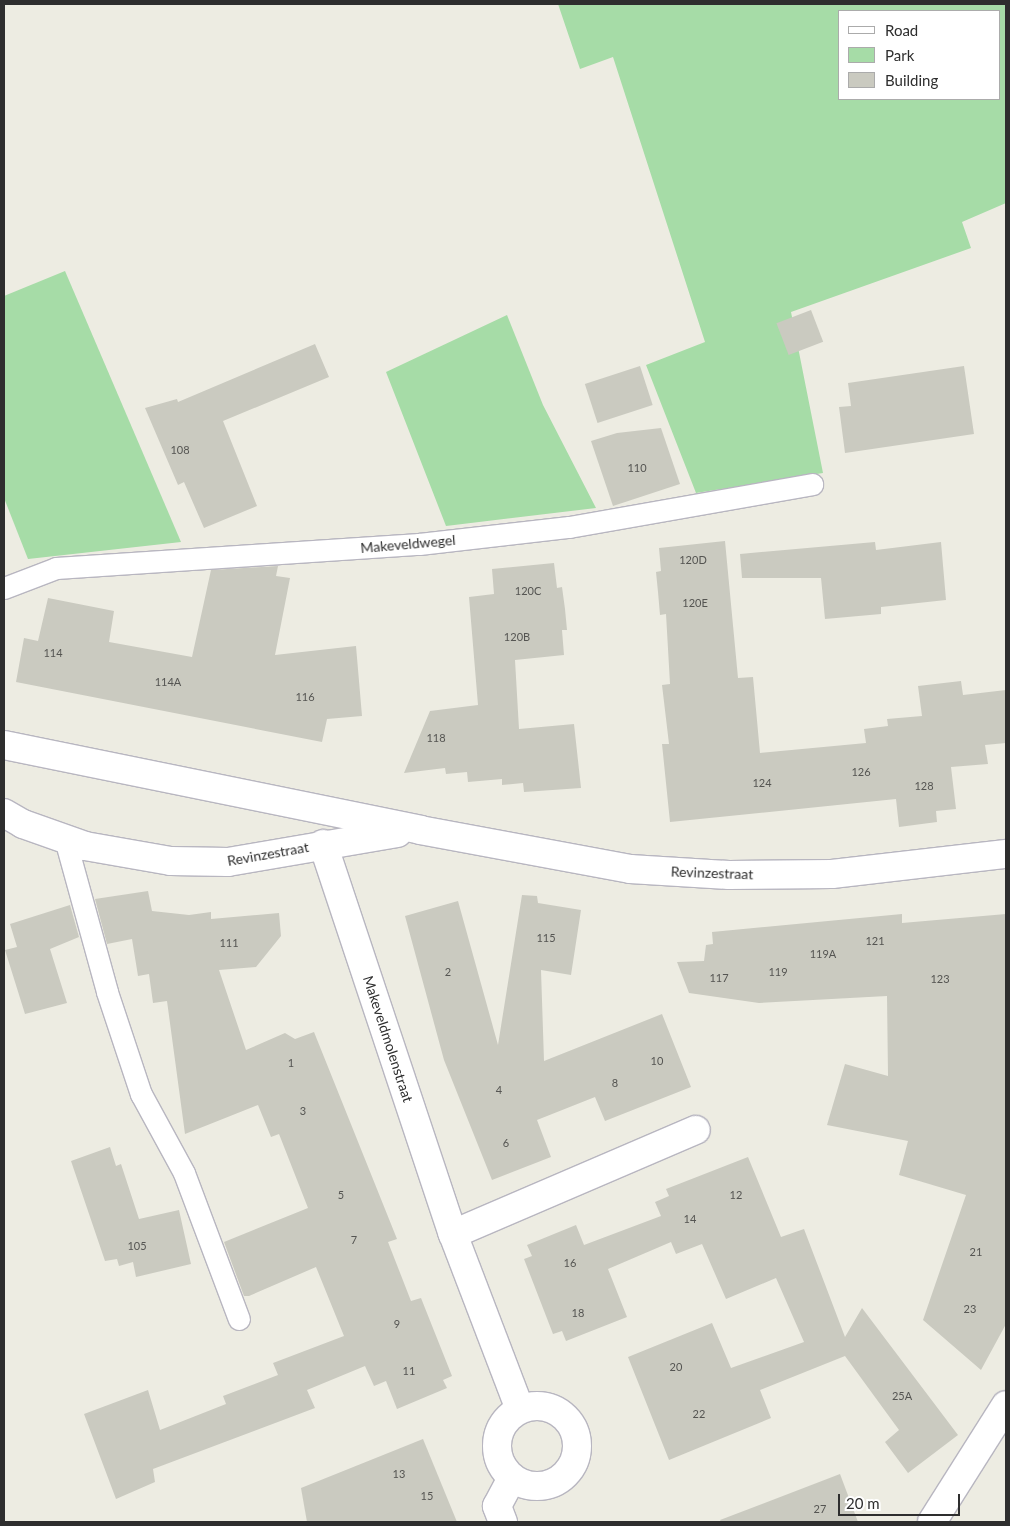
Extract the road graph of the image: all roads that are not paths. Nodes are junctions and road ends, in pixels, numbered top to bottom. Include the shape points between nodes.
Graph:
1 (812, 484) dead end
2 (4, 588) edge
3 (4, 745) edge
4 (4, 813) edge
5 (420, 830) junction
6 (65, 840) junction
7 (323, 844) junction
8 (1006, 854) edge
9 (696, 1130) dead end
10 (453, 1234) junction
11 (239, 1319) dead end
12 (1006, 1406) edge
13 (520, 1409) junction
14 (512, 1478) junction
15 (503, 1522) edge
16 (932, 1522) edge

1 - 2 lane, Makeveldwegel via 559,528 419,544 56,568
3 - 5 street, Revinzestraat
4 - 6 street, Revinzestraat
5 - 7 street, Revinzestraat
5 - 8 street, Revinzestraat via 630,869 729,875 832,874
6 - 7 street, Revinzestraat via 171,861 228,862
6 - 11 lane via 107,992 141,1094 184,1173
7 - 10 street, Makeveldmolenstraat
9 - 10 street
10 - 13 street, Makeveldmolenstraat
12 - 16 street
13 - 14 street via 503,1426 496,1449 501,1465
13 - 14 street via 546,1406 559,1412 576,1432 578,1450 567,1473 545,1487 528,1486
14 - 15 street via 497,1506

